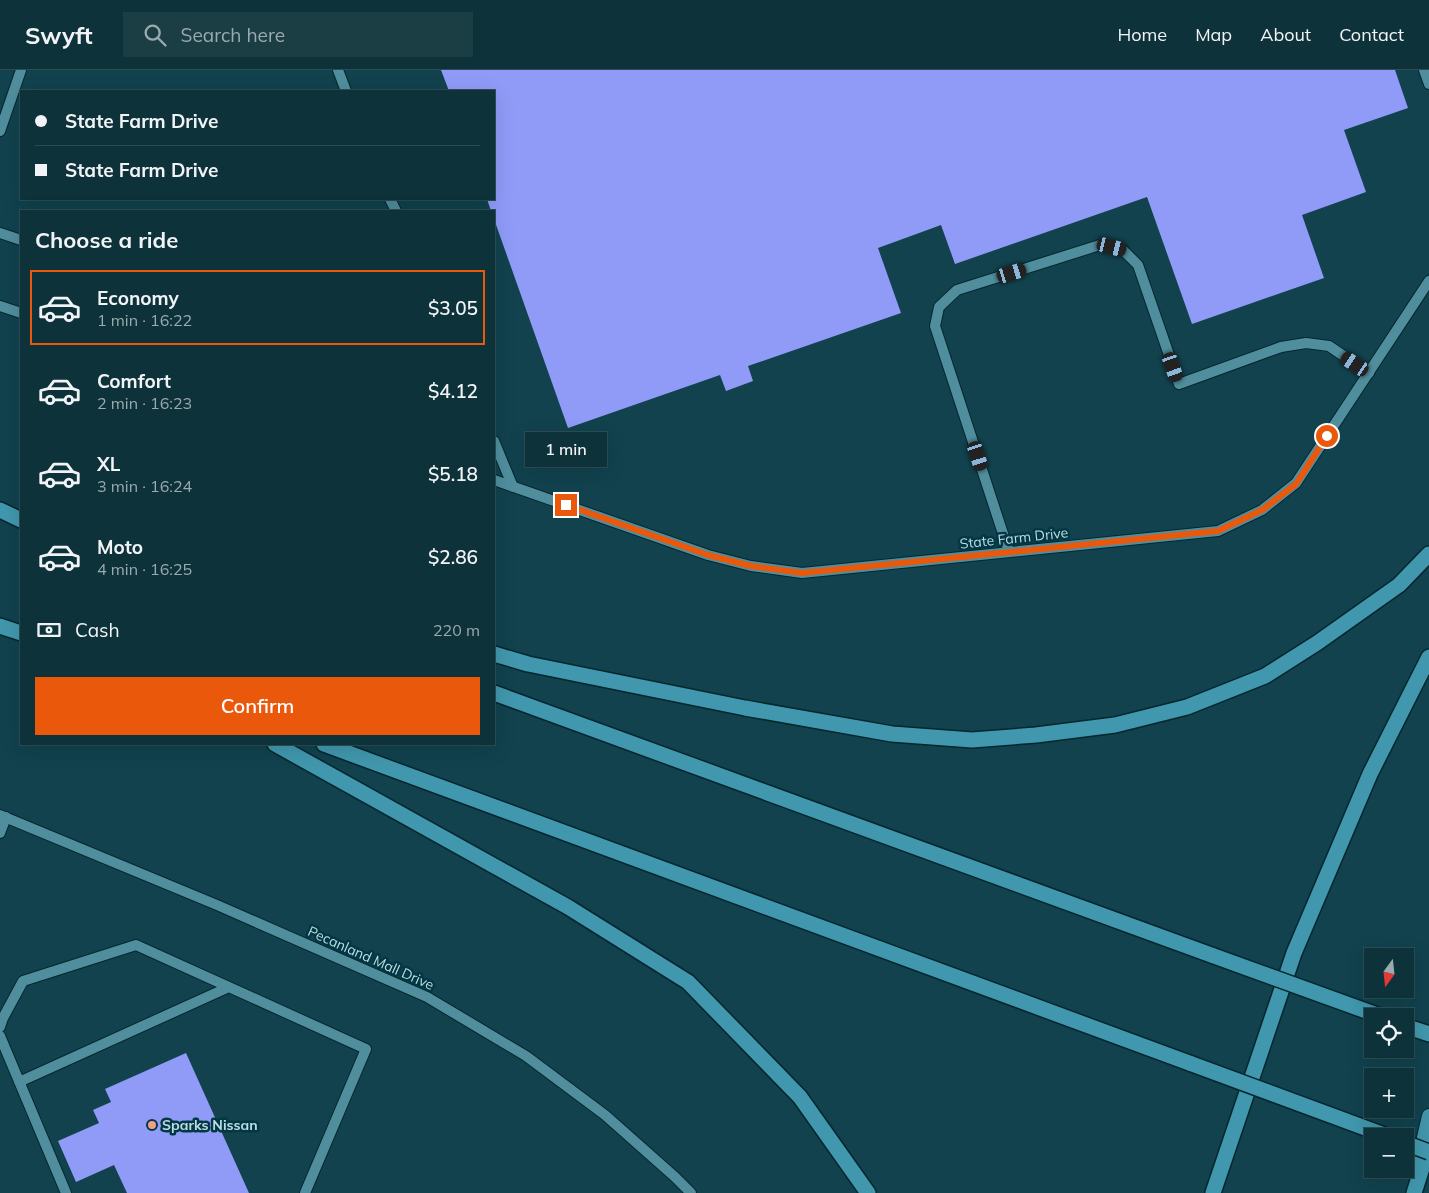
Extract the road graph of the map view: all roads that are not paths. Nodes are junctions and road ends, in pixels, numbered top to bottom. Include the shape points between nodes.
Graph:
1 (21, 70) edge
2 (338, 70) edge
3 (1424, 70) edge
4 (1429, 84) edge
5 (346, 90) edge
6 (0, 131) edge
7 (0, 233) edge
8 (20, 240) edge
9 (1429, 281) edge
10 (0, 306) edge
11 (20, 313) edge
12 (1368, 373) junction
13 (495, 443) edge
14 (495, 480) edge
15 (513, 487) junction
16 (0, 510) edge
17 (20, 520) edge
18 (1010, 552) junction
19 (1429, 554) edge
20 (0, 626) edge
21 (20, 633) edge
22 (495, 654) edge
23 (1429, 657) edge
24 (495, 693) edge
25 (277, 745) edge
26 (327, 745) edge
27 (3, 816) edge
28 (0, 833) edge
29 (229, 987) junction
30 (1364, 1010) edge
31 (0, 1027) edge
32 (1414, 1029) edge
33 (1429, 1034) edge
34 (0, 1036) edge
35 (19, 1082) junction
36 (1429, 1116) edge
37 (1365, 1128) edge
38 (1414, 1146) edge
39 (1429, 1146) edge
40 (1429, 1152) edge
41 (66, 1193) edge
42 (305, 1193) edge
43 (691, 1193) edge
44 (868, 1193) edge
45 (1213, 1193) edge
46 (1413, 1193) edge

1 - 6 street
2 - 5 street
3 - 4 street
7 - 8 street
9 - 12 street, State Farm Drive
10 - 11 street
12 - 18 street, State Farm Drive via 1296,484 1262,510 1218,531
12 - 18 street via 1329,346 1306,343 1281,348 1179,384 1138,265 1122,249 1103,244 957,290 939,307 935,326
13 - 15 street
14 - 15 street, State Farm Drive
15 - 18 street, State Farm Drive via 708,555 759,568 802,573
16 - 17 highway
19 - 22 highway via 1399,585 1265,676 1187,707 1115,725 1036,735 972,740 892,734 745,708 528,664
20 - 21 highway
23 - 45 highway via 1370,774 1294,953
24 - 30 highway, bridge
25 - 44 highway via 568,907 688,982 800,1097
26 - 37 highway, bridge
27 - 28 street
27 - 43 street, Pecanland Mall Drive via 427,998 526,1056 605,1115
29 - 31 street via 136,945 23,981
29 - 35 street
29 - 42 street via 366,1049
32 - 33 highway
34 - 35 street
35 - 41 street
36 - 46 highway
38 - 40 highway, bridge
39 - 46 highway

